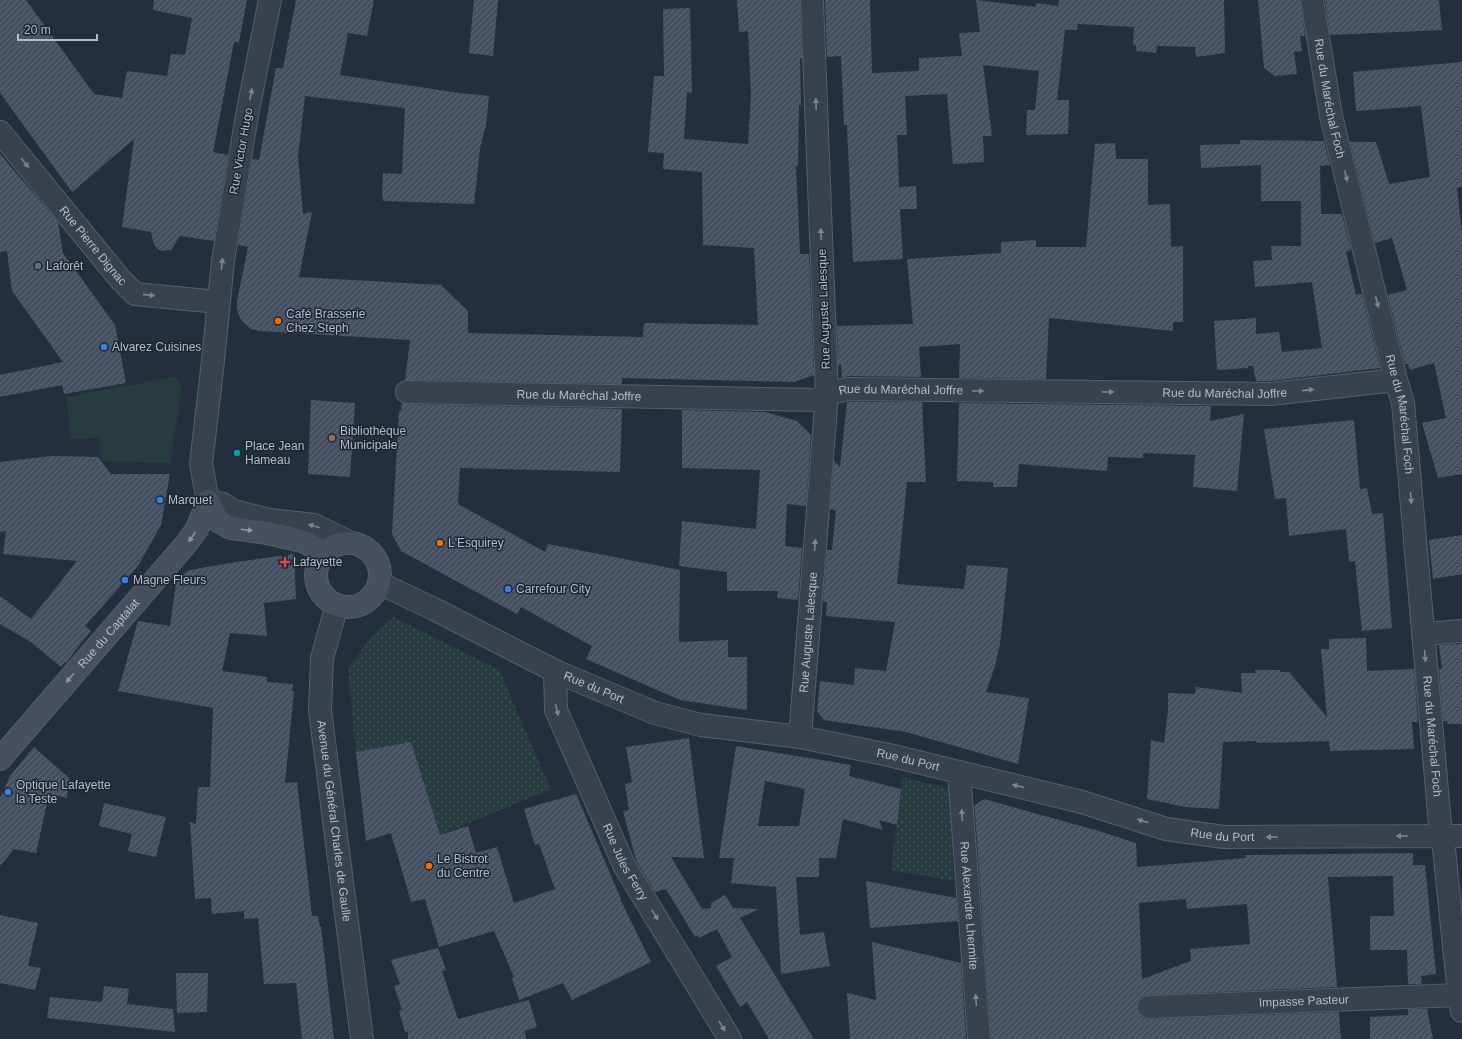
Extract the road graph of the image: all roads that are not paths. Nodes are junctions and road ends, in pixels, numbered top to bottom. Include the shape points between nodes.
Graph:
1 (270, 0) edge
2 (812, 0) edge
3 (1312, 0) edge
4 (0, 132) edge
5 (218, 302) junction
6 (1396, 380) junction
7 (407, 392) dead end
8 (827, 394) junction
9 (208, 502) junction
10 (350, 542) junction
11 (322, 555) junction
12 (379, 583) junction
13 (336, 605) junction
14 (1462, 631) edge
15 (1423, 634) junction
16 (555, 671) junction
17 (800, 737) junction
18 (0, 759) edge
19 (959, 772) junction
20 (1441, 836) junction
21 (1462, 836) edge
22 (1460, 1003) edge
23 (1149, 1007) dead end
24 (362, 1039) edge
25 (730, 1039) edge
26 (979, 1039) edge

5 -> 1 street, Rue Victor Hugo via 247,115
8 -> 2 street, Rue Auguste Lalesque
3 -> 6 street, Rue du Maréchal Foch via 1331,116
4 -> 5 street, Rue Pierre Dignac via 135,294
5 - 9 street via 201,464
8 -> 6 street, Rue du Maréchal Joffre via 848,389 1271,394
6 -> 15 street, Rue du Maréchal Foch via 1403,403
7 - 8 street, Rue du Maréchal Joffre via 816,400
17 -> 8 street, Rue Auguste Lalesque
10 -> 9 street via 314,525 270,520 233,511 223,504
9 -> 11 main road via 218,521 231,528 302,541
9 -> 18 main road, Rue du Captalat via 197,529 186,544
10 - 11 main road via 339,543
10 - 12 main road via 367,549 374,556 380,573
11 - 13 main road via 317,564 316,583 321,593
12 - 13 main road via 367,600 358,606
12 - 16 street, Rue du Port
13 - 24 street, Avenue du Général Charles de Gaulle via 322,658 320,710
14 - 15 street
15 -> 20 street, Rue du Maréchal Foch
16 - 17 street, Rue du Port via 655,713 701,725
16 -> 25 street, Rue Jules Ferry via 556,710 624,864
17 - 19 street, Rue du Port
20 -> 19 street, Rue du Port via 1224,837 1166,829 1082,802
26 -> 19 street, Rue Alexandre Lhermite
20 - 21 street, Rue du Port
20 - 22 street, Rue du Maréchal Foch
22 - 23 street, Impasse Pasteur

